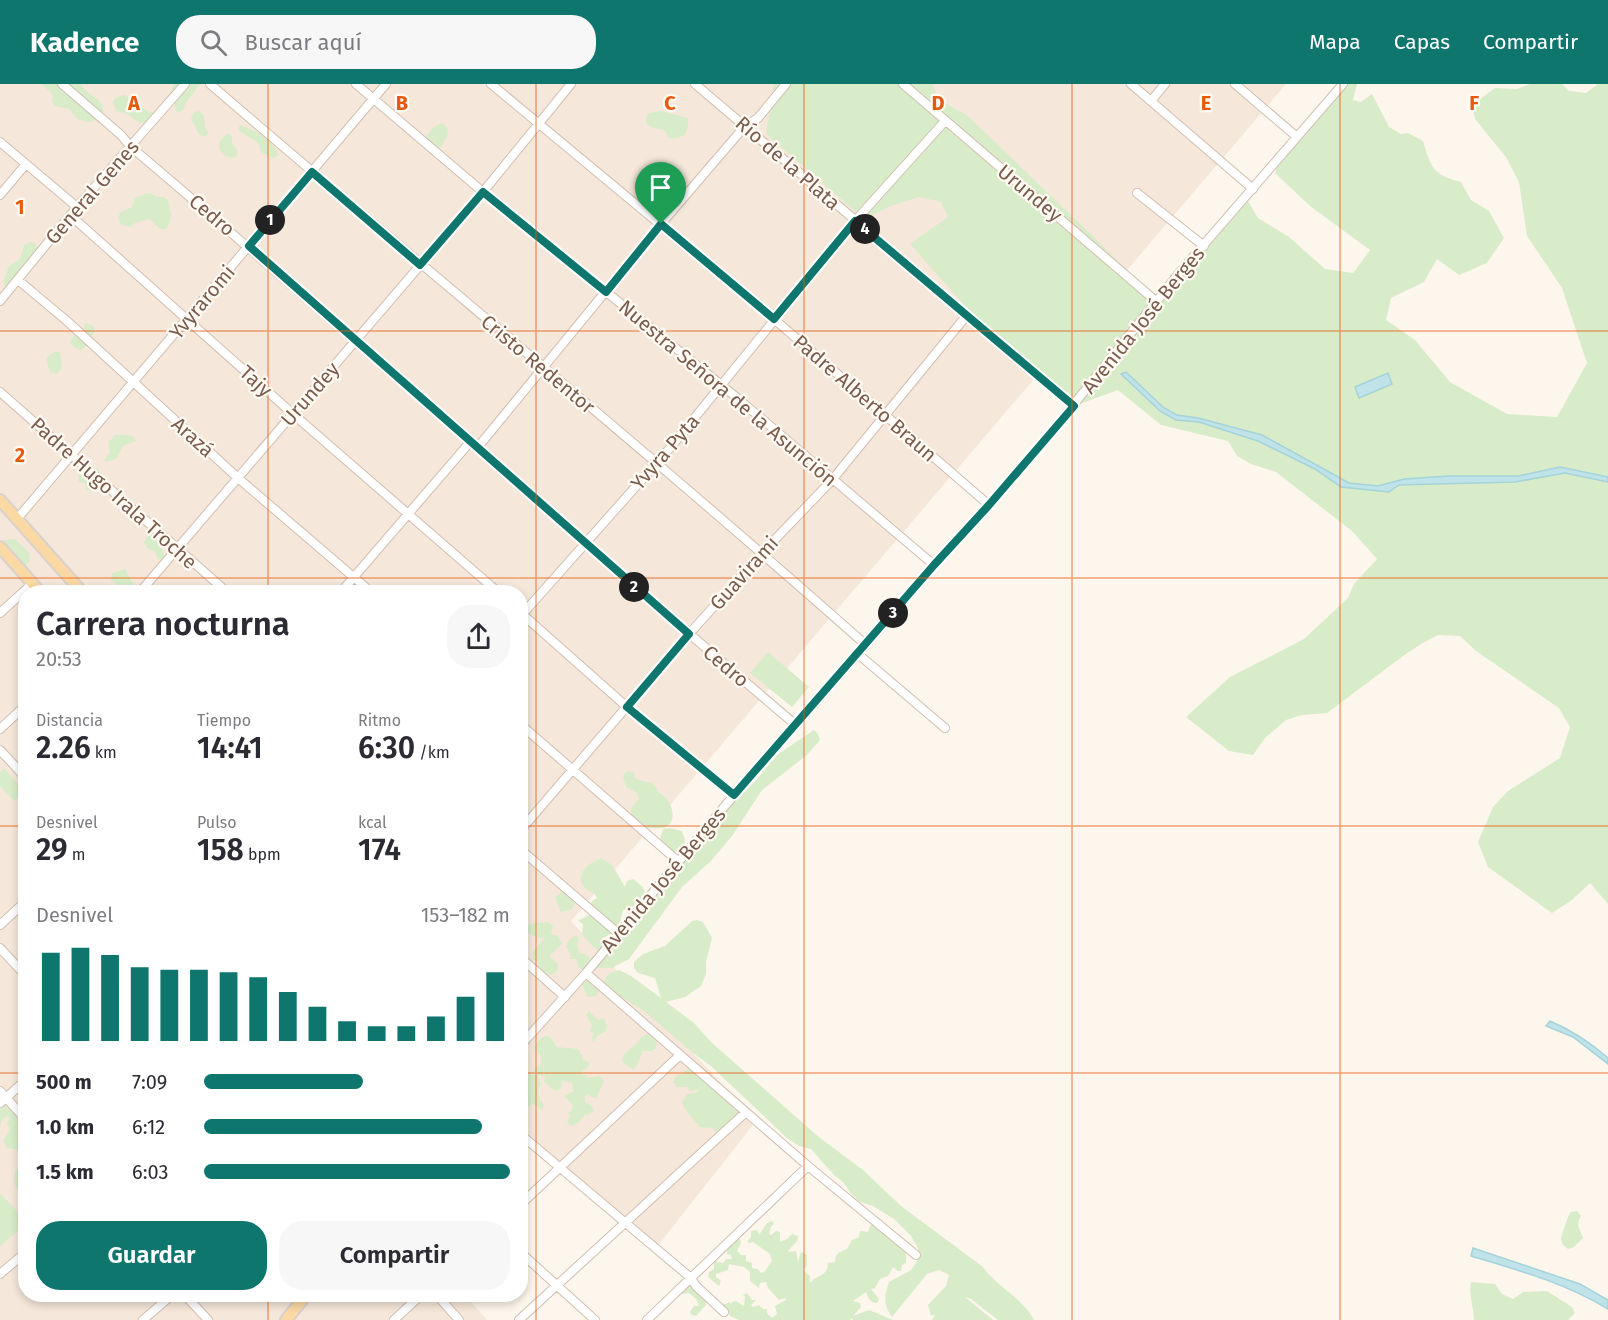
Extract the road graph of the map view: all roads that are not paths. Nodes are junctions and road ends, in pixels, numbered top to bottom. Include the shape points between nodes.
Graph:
1 (62, 84) edge
2 (185, 84) edge
3 (210, 84) edge
4 (356, 84) edge
5 (386, 84) edge
6 (491, 84) edge
7 (572, 84) edge
8 (695, 84) edge
9 (786, 84) edge
10 (903, 84) edge
11 (1131, 84) edge
12 (1165, 84) edge
13 (1235, 84) edge
14 (1340, 85) edge
15 (373, 99) junction
16 (1151, 101) junction
17 (945, 120) junction
18 (538, 124) junction
19 (745, 126) junction
20 (1297, 137) junction
21 (0, 142) edge
22 (131, 147) junction
23 (26, 164) junction
24 (312, 172) junction
25 (1253, 189) junction
26 (483, 192) junction
27 (1137, 193) dead end
28 (0, 195) edge
29 (77, 207) junction
30 (70, 215) junction
31 (855, 221) junction
32 (661, 224) junction
33 (249, 246) junction
34 (1204, 246) junction
35 (420, 265) junction
36 (18, 279) junction
37 (606, 292) junction
38 (0, 301) edge
39 (1157, 302) junction
40 (968, 315) junction
41 (188, 318) junction
42 (774, 319) junction
43 (355, 341) junction
44 (543, 367) junction
45 (133, 382) junction
46 (720, 386) junction
47 (0, 392) edge
48 (1074, 406) junction
49 (293, 414) junction
50 (886, 416) junction
51 (474, 444) junction
52 (71, 455) junction
53 (656, 463) junction
54 (238, 477) junction
55 (832, 480) junction
56 (0, 500) edge
57 (989, 505) junction
58 (408, 515) junction
59 (17, 519) junction
60 (585, 543) junction
61 (0, 547) edge
62 (176, 550) junction
63 (762, 553) junction
64 (934, 565) junction
65 (354, 578) junction
66 (33, 585) edge
67 (76, 585) edge
68 (146, 585) edge
69 (218, 585) edge
70 (348, 585) edge
71 (362, 585) edge
72 (490, 585) edge
73 (18, 600) edge
74 (528, 606) edge
75 (0, 613) edge
76 (528, 620) edge
77 (689, 634) junction
78 (866, 645) junction
79 (858, 654) junction
80 (627, 707) junction
81 (18, 712) edge
82 (796, 725) junction
83 (945, 728) dead end
84 (0, 729) edge
85 (528, 731) edge
86 (0, 750) edge
87 (18, 769) edge
88 (573, 770) junction
89 (734, 795) junction
90 (528, 822) edge
91 (528, 856) edge
92 (679, 862) junction
93 (18, 908) edge
94 (0, 925) edge
95 (619, 934) junction
96 (0, 948) edge
97 (528, 964) edge
98 (18, 967) edge
99 (586, 973) junction
100 (565, 997) junction
101 (528, 1037) edge
102 (680, 1055) junction
103 (18, 1087) edge
104 (0, 1091) edge
105 (3, 1101) edge
106 (746, 1112) junction
107 (18, 1113) edge
108 (528, 1140) edge
109 (808, 1166) junction
110 (561, 1167) junction
111 (528, 1198) edge
112 (626, 1221) junction
113 (916, 1256) dead end
114 (18, 1259) edge
115 (528, 1260) edge
116 (0, 1274) edge
117 (691, 1278) junction
118 (556, 1286) junction
119 (164, 1302) edge
120 (191, 1302) edge
121 (301, 1302) edge
122 (413, 1302) edge
123 (443, 1302) edge
124 (724, 1312) dead end
125 (143, 1320) edge
126 (208, 1320) edge
127 (286, 1320) edge
128 (394, 1320) edge
129 (459, 1320) edge
130 (519, 1320) edge
131 (595, 1320) edge
132 (647, 1320) edge

1 - 22 street, Cedro
2 - 22 street, General Genes
3 - 24 street, Cristo Redentor
4 - 15 street, Nuestra Señora de la Asunción
5 - 15 street, Yvyraromi
6 - 18 street, Padre Alberto Braun
7 - 18 street, Urundey
8 - 19 street, Río de la Plata
9 - 19 street via 758,118
10 - 17 street, Urundey
11 - 16 street
12 - 16 street
13 - 20 street
14 - 20 street, Avenida José Berges
15 - 24 street, Yvyraromi
15 - 26 street, Nuestra Señora de la Asunción
16 - 25 street
17 - 31 street, Yvyra Pyta
17 - 39 street, Urundey
18 - 26 street, Urundey
18 - 32 street, Padre Alberto Braun
19 - 31 street, Río de la Plata
19 - 32 street
20 - 25 street, Avenida José Berges
21 - 23 street
22 - 29 street, General Genes
22 - 33 street, Cedro
23 - 28 street
23 - 29 street
24 - 33 street, Yvyraromi
24 - 35 street, Cristo Redentor
25 - 34 street, Avenida José Berges
26 - 35 street, Urundey
26 - 37 street, Nuestra Señora de la Asunción
27 - 34 street
29 - 30 street, General Genes
30 - 36 street, General Genes
30 - 41 street, Tajy
31 - 40 street, Río de la Plata
31 - 42 street, Yvyra Pyta
32 - 37 street
32 - 42 street, Padre Alberto Braun
33 - 41 street, Yvyraromi
33 - 43 street, Cedro
34 - 39 street, Avenida José Berges
35 - 43 street, Urundey
35 - 44 street, Cristo Redentor
36 - 38 street, General Genes
36 - 45 street, Arazá
37 - 44 street
37 - 46 street, Nuestra Señora de la Asunción
39 - 48 street, Avenida José Berges
40 - 48 street, Río de la Plata
40 - 50 street, Guavirami
41 - 45 street, Yvyraromi
41 - 49 street, Tajy
42 - 46 street, Yvyra Pyta
42 - 50 street, Padre Alberto Braun
43 - 49 street, Urundey
43 - 51 street, Cedro
44 - 51 street
44 - 53 street, Cristo Redentor
45 - 52 street, Yvyraromi
45 - 54 street, Arazá
46 - 53 street, Yvyra Pyta
46 - 55 street, Nuestra Señora de la Asunción
47 - 52 street, Padre Hugo Irala Troche
48 - 57 street, Avenida José Berges
49 - 54 street, Urundey
49 - 58 street, Tajy
50 - 55 street, Guavirami
50 - 57 street, Padre Alberto Braun
51 - 58 street
51 - 60 street, Cedro
52 - 59 street, Yvyraromi
52 - 62 street, Padre Hugo Irala Troche
53 - 60 street, Yvyra Pyta
53 - 63 street, Cristo Redentor
54 - 62 street, Urundey
54 - 65 street, Arazá
55 - 63 street, Guavirami
55 - 64 street, Nuestra Señora de la Asunción
56 - 59 main road
57 - 64 street, Avenida José Berges
58 - 65 street
58 - 72 street, Tajy
59 - 67 main road
60 - 74 street, Yvyra Pyta
60 - 77 street, Cedro
61 - 66 main road
62 - 68 street, Urundey
62 - 69 street, Padre Hugo Irala Troche
63 - 77 street, Guavirami
63 - 78 street, Cristo Redentor
64 - 78 street, Avenida José Berges
65 - 70 street
65 - 71 street, Arazá
73 - 75 street
76 - 80 street
77 - 80 street, Guavirami
77 - 82 street, Cedro
78 - 79 street, Avenida José Berges
79 - 82 street, Avenida José Berges
79 - 83 street
80 - 88 street, Guavirami
80 - 89 street
81 - 84 street
82 - 89 street, Avenida José Berges
85 - 88 street
86 - 87 street
88 - 90 street, Guavirami
88 - 92 street
89 - 92 street, Avenida José Berges
91 - 95 street
92 - 95 street, Avenida José Berges
93 - 94 street
95 - 99 street, Avenida José Berges
96 - 98 street
97 - 100 street
99 - 100 street, Avenida José Berges
99 - 102 street
100 - 101 street, Avenida José Berges
102 - 106 street
102 - 110 street
103 - 105 street
104 - 105 street
105 - 107 street
106 - 109 street
106 - 112 street
108 - 110 street
109 - 113 street
109 - 117 street
110 - 111 street
110 - 112 street
112 - 117 street
112 - 118 street
114 - 116 street
115 - 118 street
117 - 124 street
117 - 132 street
118 - 130 street
118 - 131 street
119 - 125 street
120 - 126 street
121 - 127 main road
122 - 128 street
123 - 129 street

